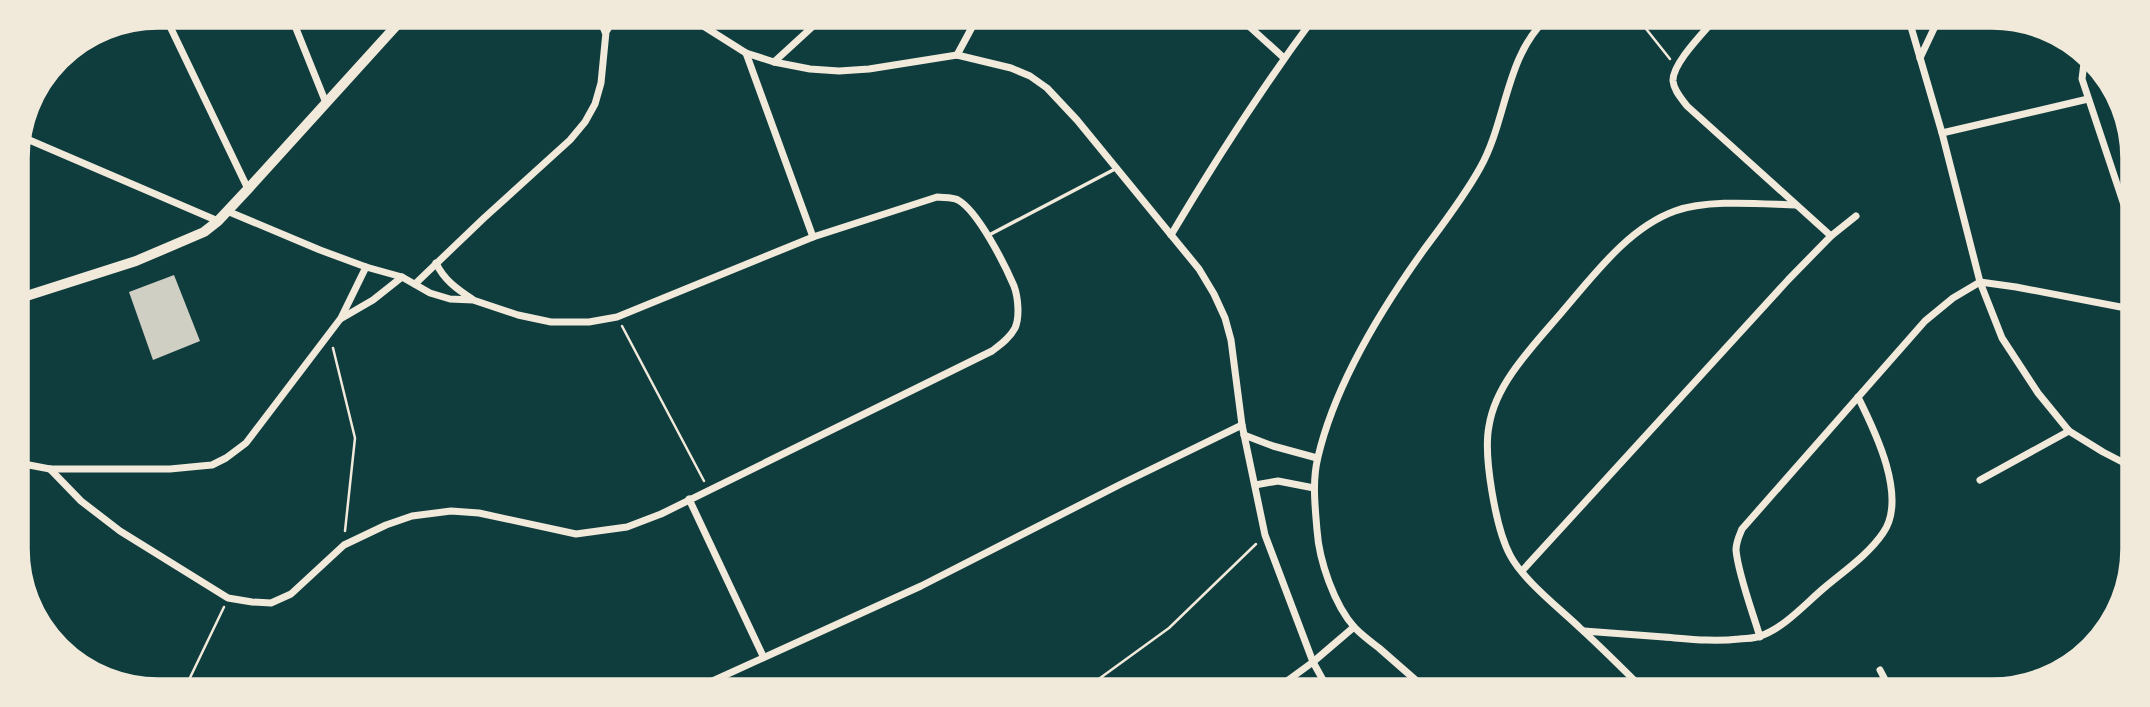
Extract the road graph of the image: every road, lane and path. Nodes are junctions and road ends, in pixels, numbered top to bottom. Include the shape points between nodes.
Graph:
1 (171, 28) edge
2 (295, 28) edge
3 (394, 28) edge
4 (604, 28) edge
5 (608, 28) edge
6 (706, 28) edge
7 (810, 28) edge
8 (972, 28) edge
9 (1251, 28) edge
10 (1306, 28) edge
11 (1537, 28) edge
12 (1645, 28) edge
13 (1708, 28) edge
14 (1911, 28) edge
15 (1934, 28) edge
16 (606, 32) junction
17 (746, 53) junction
18 (957, 55) junction
19 (1284, 58) junction
20 (1920, 58) junction
21 (774, 62) junction
22 (2084, 66) edge
23 (1676, 67) junction
24 (2088, 99) junction
25 (326, 103) junction
26 (1942, 133) junction
27 (29, 140) edge
28 (1117, 168) junction
29 (248, 189) junction
30 (2122, 193) edge
31 (1796, 205) junction
32 (227, 211) junction
33 (1856, 216) dead end
34 (218, 221) junction
35 (1171, 235) junction
36 (987, 236) junction
37 (1830, 236) junction
38 (813, 237) junction
39 (436, 263) junction
40 (366, 267) junction
41 (401, 277) junction
42 (1980, 282) junction
43 (415, 284) junction
44 (28, 295) edge
45 (473, 300) junction
46 (2122, 307) edge
47 (617, 317) junction
48 (341, 318) junction
49 (329, 332) junction
50 (1858, 397) junction
51 (1242, 425) junction
52 (2069, 431) junction
53 (1244, 435) junction
54 (1317, 458) junction
55 (28, 461) edge
56 (2122, 462) edge
57 (29, 465) joint
58 (50, 469) junction
59 (1980, 480) dead end
60 (1255, 485) junction
61 (1314, 488) junction
62 (709, 490) junction
63 (690, 499) junction
64 (1265, 535) junction
65 (344, 544) junction
66 (1522, 571) junction
67 (228, 598) junction
68 (1354, 627) junction
69 (1583, 631) junction
70 (1760, 637) junction
71 (763, 656) junction
72 (1313, 662) junction
73 (1880, 670) dead end
74 (190, 679) edge
75 (716, 679) edge
76 (1099, 679) edge
77 (1290, 679) edge
78 (1322, 679) edge
79 (1414, 679) edge
80 (1633, 679) edge
81 (1885, 679) edge

1 - 29 street
2 - 25 street
3 - 25 main road
4 - 16 street
5 - 16 street
6 - 17 street
7 - 21 street
8 - 18 street
9 - 19 street
10 - 19 street
11 - 54 street via 1515,69 1481,166 1398,287 1347,375
12 - 23 path
13 - 23 street
14 - 20 street
15 - 20 street
16 - 39 street via 601,83 585,122
17 - 21 street
17 - 38 street
18 - 21 street via 839,71
18 - 28 street via 998,64 1047,88
19 - 35 street
20 - 26 street
22 - 24 street
23 - 31 street via 1673,81 1687,106
24 - 26 street
24 - 30 street
25 - 29 main road
26 - 42 street
27 - 34 street
28 - 35 street
28 - 36 lane
29 - 32 main road
31 - 37 street
31 - 66 street via 1697,205 1656,219 1613,255 1512,374 1497,399 1488,428 1489,456 1492,494 1505,544
32 - 34 main road
32 - 40 street
33 - 37 street
34 - 44 main road via 204,232 136,261
35 - 51 street via 1199,269 1225,318
36 - 38 street via 970,209 956,199 937,197
36 - 62 street via 1015,288 1015,328 1003,343
37 - 66 street
38 - 47 street
39 - 43 street
39 - 45 street via 451,284
40 - 41 street
40 - 48 street
41 - 43 street
41 - 48 street
42 - 46 street
42 - 50 street via 1925,321
42 - 52 street via 2002,338
43 - 45 street via 450,299
45 - 47 street via 551,322
47 - 62 path
48 - 49 street
49 - 58 street via 246,443 212,465
49 - 65 path via 355,438
50 - 70 street via 1737,538 1738,561
50 - 70 street via 1875,430 1890,486 1893,503 1887,527 1859,558
51 - 53 street
51 - 71 street via 921,586
52 - 56 street
52 - 59 street
53 - 54 street
53 - 60 street
54 - 61 street
55 - 57 path
57 - 58 street
58 - 67 street via 120,531
60 - 61 street via 1279,481
60 - 64 street
61 - 68 street via 1318,547 1331,586
62 - 63 street
63 - 65 street via 628,527 576,534 451,511 386,524
63 - 71 street
64 - 72 street
64 - 76 path via 1169,628
65 - 67 street via 291,594 271,603
66 - 69 street
67 - 74 path
68 - 72 street
68 - 79 street
69 - 70 street via 1698,640
69 - 80 street
71 - 75 street
72 - 77 street
72 - 78 street
73 - 81 street

